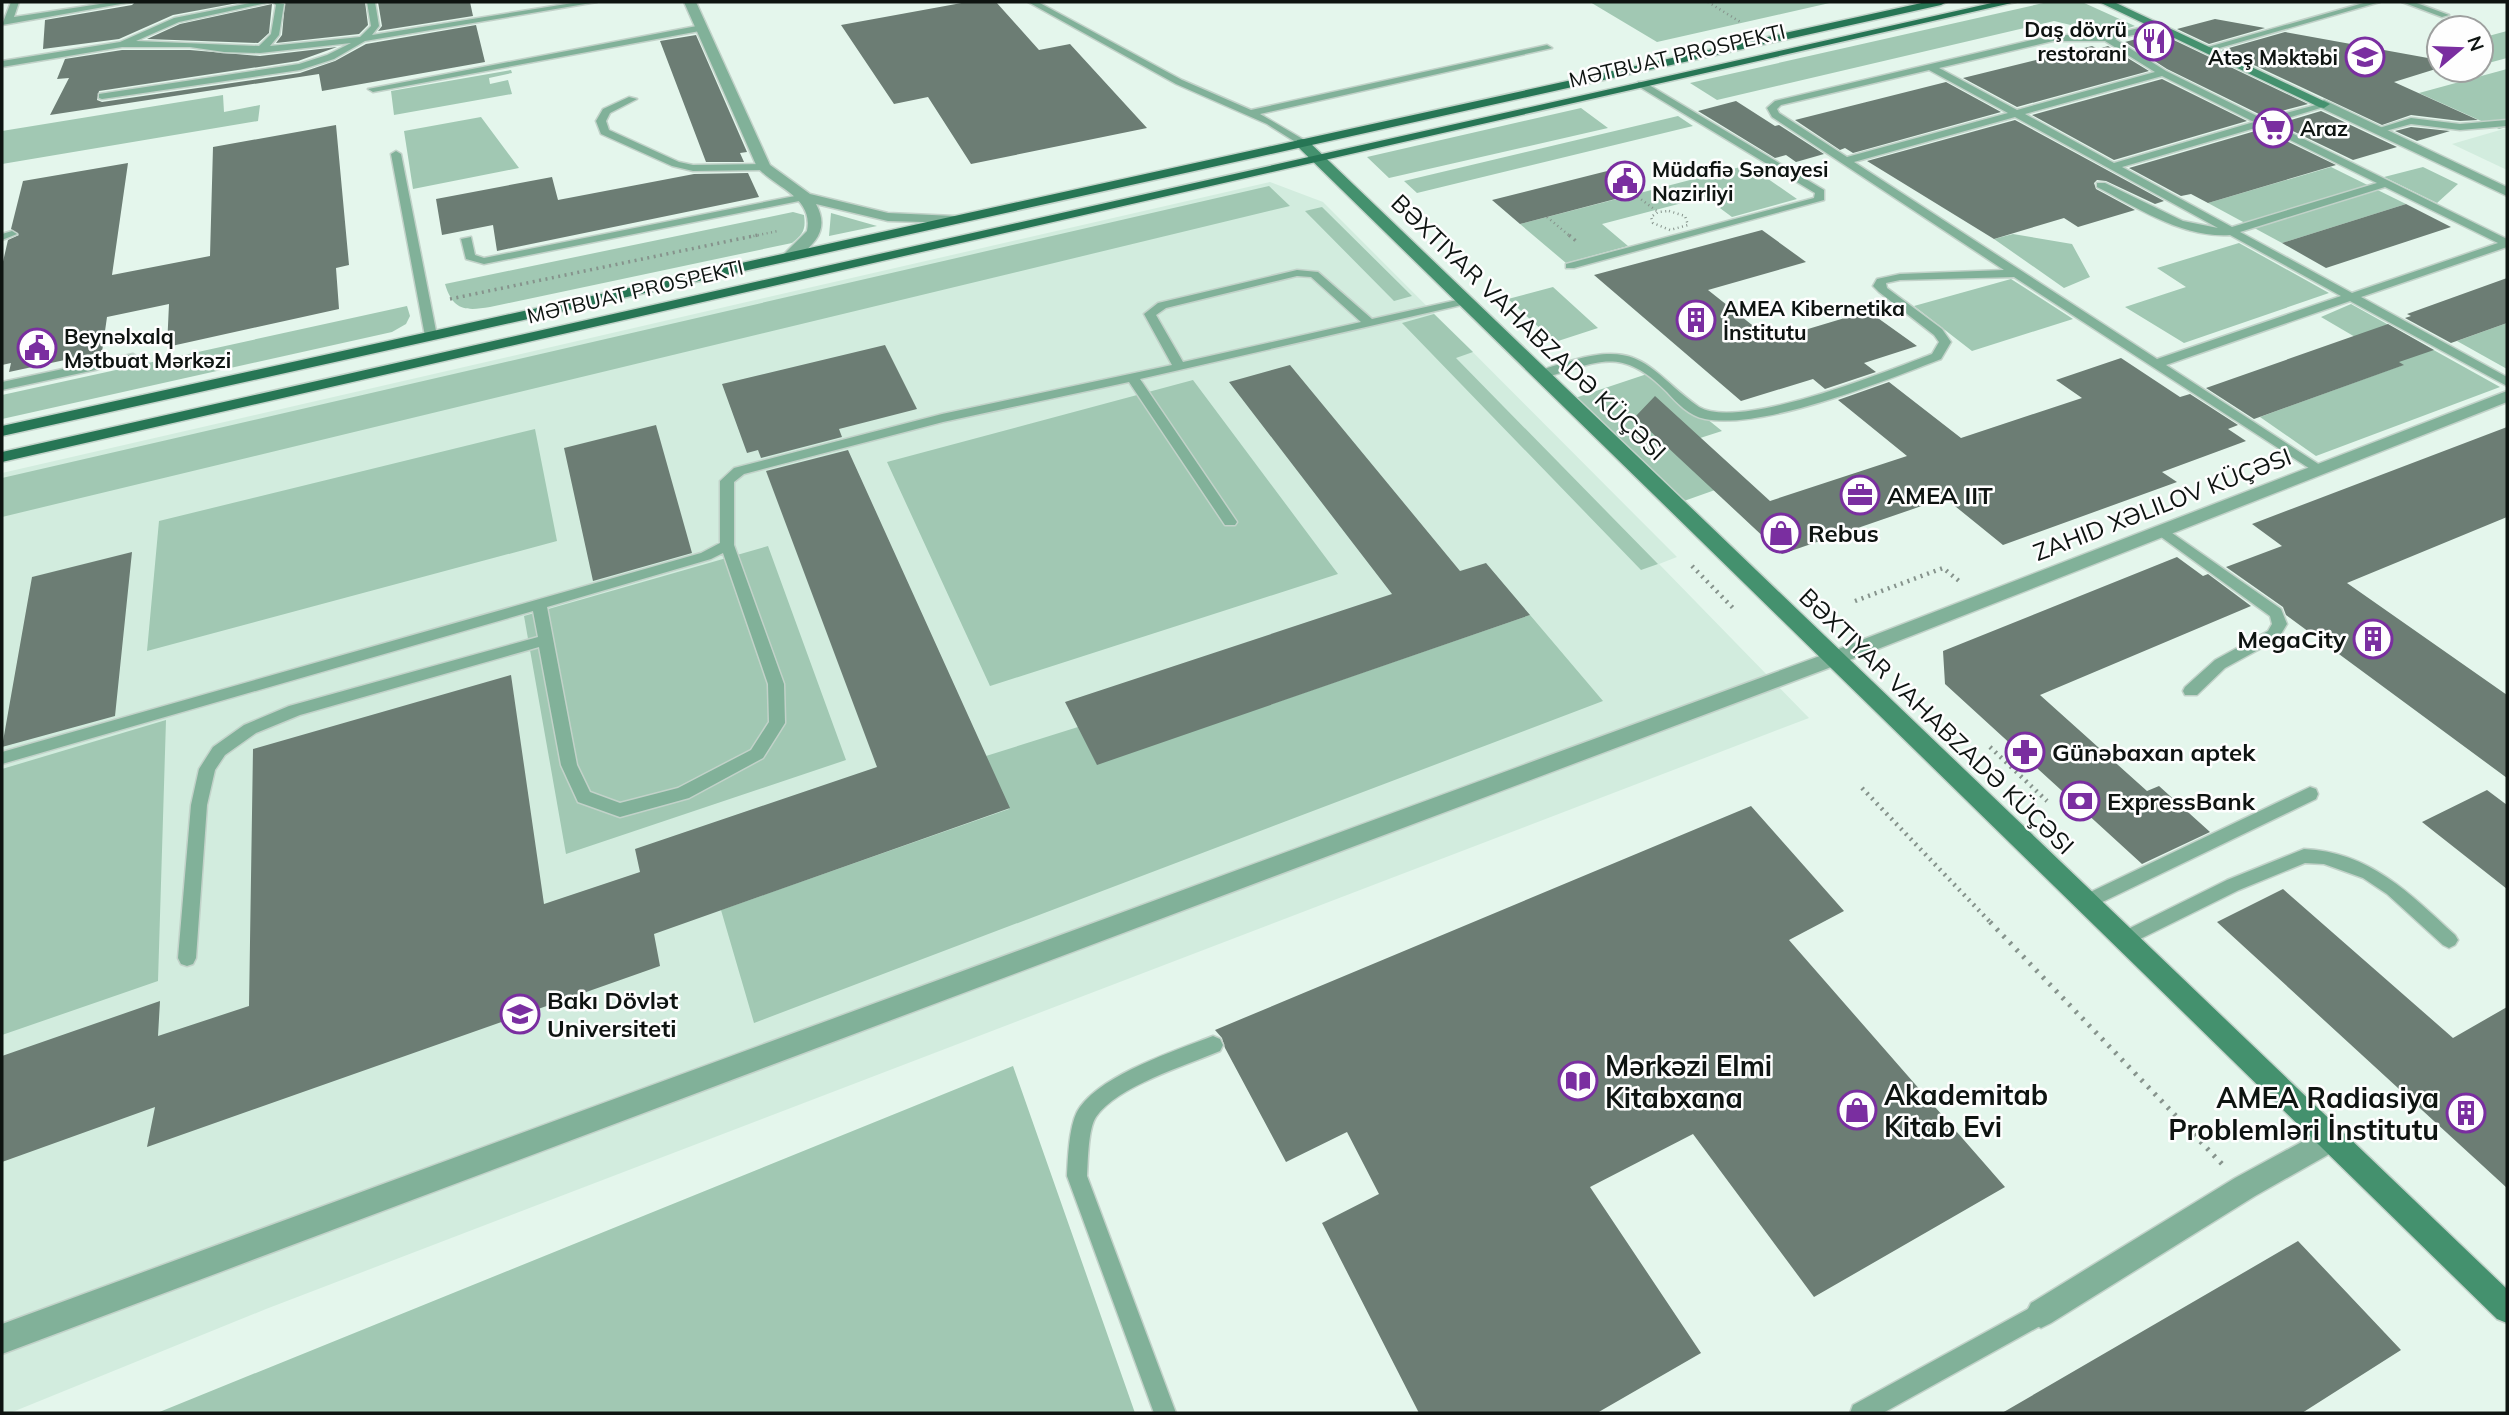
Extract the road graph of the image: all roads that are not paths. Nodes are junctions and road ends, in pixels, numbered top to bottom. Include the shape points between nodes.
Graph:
1 (16, 2) edge
2 (128, 2) edge
3 (267, 2) edge
4 (277, 2) edge
5 (371, 2) edge
6 (593, 2) edge
7 (690, 2) edge
8 (1032, 2) edge
9 (1941, 2) edge
10 (2010, 2) edge
11 (2105, 2) edge
12 (2375, 2) edge
13 (2406, 2) edge
14 (2442, 14) edge
15 (5, 21) edge
16 (2158, 27) junction
17 (702, 28) junction
18 (367, 37) junction
19 (2107, 38) junction
20 (122, 44) junction
21 (1547, 48) dead end
22 (2206, 48) junction
23 (260, 50) junction
24 (2, 64) edge
25 (1929, 66) junction
26 (2163, 73) junction
27 (1641, 84) junction
28 (373, 89) dead end
29 (103, 96) dead end
30 (632, 99) dead end
31 (2324, 104) junction
32 (1251, 113) junction
33 (2016, 114) junction
34 (2263, 122) junction
35 (2507, 123) edge
36 (2378, 130) junction
37 (1302, 143) junction
38 (396, 154) dead end
39 (1845, 161) junction
40 (1323, 164) junction
41 (764, 167) junction
42 (2111, 167) junction
43 (2386, 183) junction
44 (2101, 185) dead end
45 (2507, 192) edge
46 (805, 197) junction
47 (954, 220) junction
48 (2228, 232) junction
49 (467, 239) dead end
50 (789, 257) junction
51 (1570, 266) dead end
52 (2017, 273) junction
53 (2349, 297) junction
54 (1466, 301) junction
55 (1368, 322) junction
56 (431, 336) junction
57 (133, 358) dead end
58 (2156, 364) junction
59 (1179, 367) junction
60 (1540, 375) junction
61 (1132, 377) junction
62 (2507, 382) edge
63 (2, 386) edge
64 (2507, 396) edge
65 (2, 431) edge
66 (2, 457) edge
67 (2318, 470) junction
68 (1230, 522) dead end
69 (2162, 531) junction
70 (727, 545) junction
71 (538, 604) junction
72 (545, 640) junction
73 (1835, 658) junction
74 (2192, 691) dead end
75 (2, 758) edge
76 (2310, 794) dead end
77 (2086, 902) junction
78 (2124, 939) junction
79 (2449, 940) dead end
80 (187, 958) dead end
81 (1213, 1045) dead end
82 (2331, 1139) junction
83 (2507, 1309) edge
84 (2041, 1313) joint
85 (2, 1339) edge
86 (1165, 1413) edge
87 (1861, 1413) edge

1 - 15 lane
2 - 15 lane
3 - 20 lane via 177,20
4 - 23 lane via 275,34
5 - 18 lane via 375,26
6 - 18 lane
7 - 17 street
8 - 32 lane via 1179,82
9 - 37 main road, MƏTBUAT PROSPEKTI
10 - 27 main road, MƏTBUAT PROSPEKTI
11 - 16 street
12 - 22 lane
13 - 14 lane
16 - 19 lane
16 - 22 street
17 - 28 lane
17 - 41 street
18 - 23 lane
18 - 29 lane via 327,59 300,67
19 - 25 lane via 2053,38
19 - 26 lane
20 - 23 lane
20 - 24 lane
21 - 32 lane
22 - 31 street
25 - 33 lane
25 - 39 lane via 1772,108 1775,115
26 - 33 lane
26 - 34 lane
27 - 40 main road, MƏTBUAT PROSPEKTI via 1353,149
27 - 51 lane via 1820,192 1819,200
30 - 41 lane via 606,111 601,121 605,132 693,168
31 - 34 lane
31 - 36 street
32 - 37 lane
33 - 39 lane
33 - 42 lane
34 - 42 lane
34 - 43 lane
35 - 36 lane via 2460,127 2411,121
36 - 45 street
37 - 40 street, BƏXTIYAR VAHABZADƏ KÜÇƏSI
37 - 47 main road, MƏTBUAT PROSPEKTI
38 - 56 lane
39 - 52 lane
40 - 54 street, BƏXTIYAR VAHABZADƏ KÜÇƏSI
40 - 66 main road, MƏTBUAT PROSPEKTI via 1277,166
41 - 46 street
42 - 48 lane
43 - 48 lane
43 - 53 lane via 2507,243
44 - 48 lane via 2182,224 2208,233
46 - 47 street via 888,217
46 - 49 lane via 484,261 470,257
46 - 50 street via 815,212 817,228 812,239
47 - 50 main road, MƏTBUAT PROSPEKTI
48 - 53 lane
50 - 56 main road, MƏTBUAT PROSPEKTI
52 - 58 lane
52 - 60 lane via 1881,281 1883,290 1938,332 1945,342 1937,356 1787,406 1726,417 1706,415 1641,364 1623,356 1603,356
53 - 58 lane
53 - 62 lane
54 - 55 lane
54 - 60 street, BƏXTIYAR VAHABZADƏ KÜÇƏSI
55 - 59 lane
55 - 59 lane via 1314,274 1297,273 1162,305 1150,314
56 - 65 main road, MƏTBUAT PROSPEKTI
57 - 63 lane
58 - 67 lane
59 - 61 lane
60 - 73 street, BƏXTIYAR VAHABZADƏ KÜÇƏSI
61 - 68 lane
61 - 70 lane via 942,418 738,471 727,481
64 - 67 street, ZAHID XƏLILOV KÜÇƏSI
67 - 69 street, ZAHID XƏLILOV KÜÇƏSI
69 - 73 street, ZAHID XƏLILOV KÜÇƏSI
69 - 74 lane via 2276,613 2280,624 2273,635 2220,664
70 - 71 lane via 706,556
70 - 72 lane via 776,684 777,723 757,754 683,793 620,810 584,797 569,765
71 - 72 lane
71 - 75 lane
72 - 80 lane via 295,710 250,729 219,751 207,769 199,806
73 - 77 street, BƏXTIYAR VAHABZADƏ KÜÇƏSI
73 - 85 street, ZAHID XƏLILOV KÜÇƏSI
76 - 77 lane
77 - 78 street, BƏXTIYAR VAHABZADƏ KÜÇƏSI
78 - 79 lane via 2304,856 2325,857 2369,873
78 - 82 street, BƏXTIYAR VAHABZADƏ KÜÇƏSI
81 - 86 lane via 1112,1088 1086,1114 1079,1148 1077,1176
82 - 83 street, BƏXTIYAR VAHABZADƏ KÜÇƏSI
82 - 84 street
84 - 87 lane

